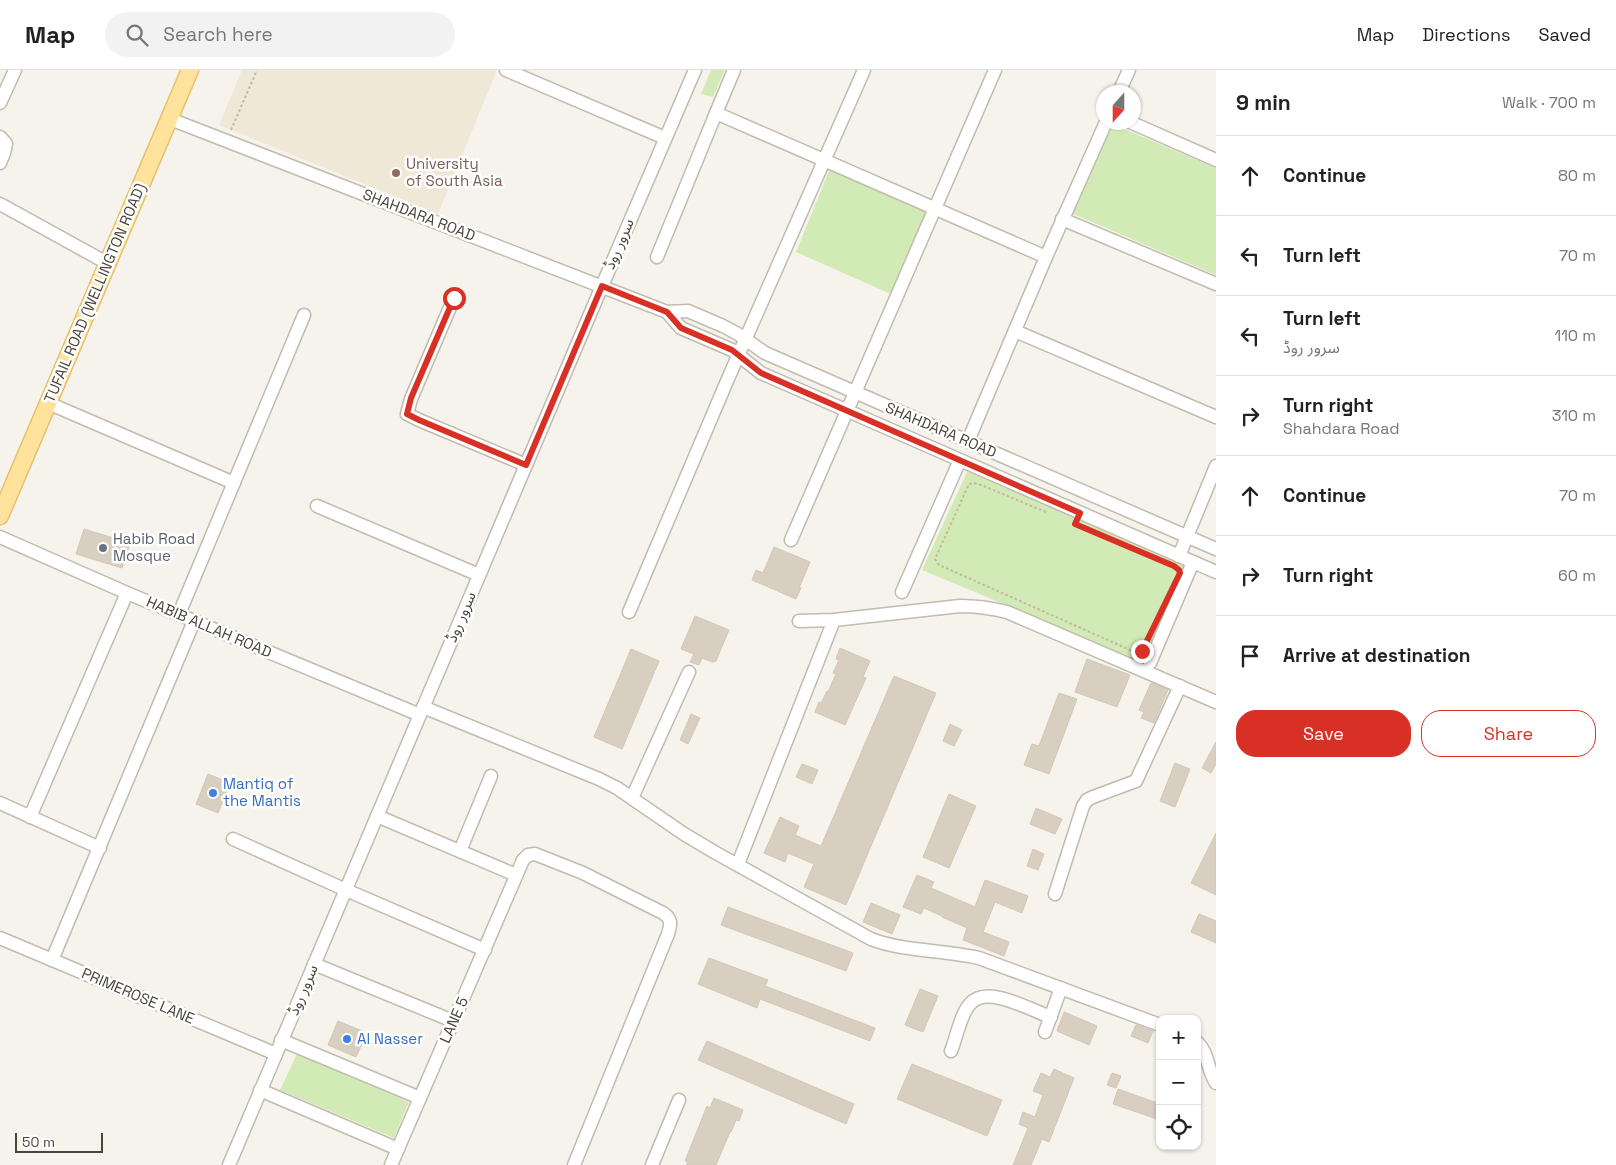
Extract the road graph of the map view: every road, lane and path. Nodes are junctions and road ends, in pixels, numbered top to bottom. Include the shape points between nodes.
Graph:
1 (15, 70) edge
2 (190, 70) edge
3 (256, 70) edge
4 (506, 70) edge
5 (695, 70) edge
6 (734, 70) edge
7 (864, 70) edge
8 (995, 70) edge
9 (1129, 70) edge
10 (1122, 85) edge
11 (0, 103) edge
12 (716, 113) junction
13 (170, 119) junction
14 (1141, 127) edge
15 (1102, 130) edge
16 (0, 137) edge
17 (665, 138) junction
18 (226, 141) junction
19 (826, 160) junction
20 (1216, 160) edge
21 (0, 164) edge
22 (0, 204) edge
23 (935, 209) junction
24 (1062, 220) junction
25 (657, 257) dead end
26 (1046, 257) junction
27 (107, 263) junction
28 (1216, 284) edge
29 (602, 286) junction
30 (454, 298) dead end
31 (667, 312) junction
32 (304, 315) dead end
33 (1015, 331) junction
34 (746, 339) junction
35 (738, 355) junction
36 (855, 393) junction
37 (48, 403) junction
38 (847, 411) junction
39 (1216, 417) edge
40 (968, 441) junction
41 (960, 460) junction
42 (526, 465) junction
43 (1216, 466) edge
44 (234, 483) junction
45 (317, 506) dead end
46 (1050, 514) dead end
47 (0, 516) edge
48 (1188, 536) junction
49 (0, 537) edge
50 (791, 540) dead end
51 (1216, 549) edge
52 (1179, 556) junction
53 (1193, 562) junction
54 (1216, 572) edge
55 (479, 575) junction
56 (902, 592) dead end
57 (127, 593) junction
58 (629, 612) dead end
59 (179, 614) junction
60 (834, 620) junction
61 (194, 621) junction
62 (799, 621) dead end
63 (1142, 651) dead end
64 (1150, 662) dead end
65 (688, 672) dead end
66 (1180, 686) junction
67 (1216, 702) edge
68 (422, 711) junction
69 (491, 776) dead end
70 (632, 798) junction
71 (0, 803) edge
72 (377, 816) junction
73 (30, 817) junction
74 (233, 839) dead end
75 (100, 848) junction
76 (460, 851) junction
77 (738, 864) junction
78 (516, 875) junction
79 (346, 890) junction
80 (1055, 894) dead end
81 (0, 938) edge
82 (485, 950) junction
83 (52, 960) junction
84 (314, 964) junction
85 (1062, 988) junction
86 (1051, 1018) junction
87 (453, 1021) junction
88 (1156, 1023) edge
89 (1045, 1032) dead end
90 (281, 1040) junction
91 (1201, 1046) edge
92 (952, 1052) dead end
93 (276, 1054) junction
94 (1216, 1084) edge
95 (260, 1090) junction
96 (420, 1098) junction
97 (679, 1100) dead end
98 (398, 1149) junction
99 (230, 1165) edge
100 (392, 1165) edge
101 (574, 1165) edge
102 (652, 1165) edge

1 - 11 street
2 - 13 main road, TUFAIL ROAD (WELLINGTON ROAD)
3 - 18 path
4 - 17 street
5 - 17 street, سرور روڈ
6 - 12 street
7 - 19 street
8 - 23 street
9 - 10 street
12 - 19 street
12 - 25 street
13 - 18 street, SHAHDARA ROAD
13 - 27 main road, TUFAIL ROAD (WELLINGTON ROAD)
14 - 20 street
15 - 24 street
16 - 21 street via 6,144
17 - 29 street, سرور روڈ
18 - 29 street, SHAHDARA ROAD
19 - 23 street
19 - 34 street
22 - 27 street
23 - 26 street
23 - 36 street
24 - 26 street
24 - 28 street
26 - 33 street
27 - 37 main road, TUFAIL ROAD (WELLINGTON ROAD)
29 - 31 street, SHAHDARA ROAD
29 - 42 street, سرور روڈ
30 - 42 street via 407,414
31 - 34 street, SHAHDARA ROAD via 688,311
31 - 35 street, SHAHDARA ROAD via 681,328
32 - 44 street
33 - 39 street
33 - 40 street
34 - 35 street
34 - 36 street, SHAHDARA ROAD via 765,353
35 - 38 street, SHAHDARA ROAD via 761,373
35 - 58 street
36 - 38 street
36 - 40 street, SHAHDARA ROAD
37 - 44 street
37 - 47 main road, TUFAIL ROAD (WELLINGTON ROAD)
38 - 41 street, SHAHDARA ROAD
38 - 50 street
40 - 48 street, SHAHDARA ROAD
41 - 52 street, SHAHDARA ROAD
41 - 56 street
42 - 55 street, سرور روڈ
43 - 48 street
44 - 59 street
45 - 55 street
46 - 63 path via 974,482 969,484 936,562 1137,653
48 - 51 street, SHAHDARA ROAD
48 - 52 street
49 - 57 street, HABIB ALLAH ROAD
52 - 53 street, SHAHDARA ROAD
53 - 54 street, SHAHDARA ROAD
53 - 64 street
55 - 68 street, سرور روڈ
57 - 59 street, HABIB ALLAH ROAD
57 - 73 street
59 - 61 street, HABIB ALLAH ROAD
60 - 62 street
60 - 66 street via 960,606 993,608
60 - 77 street
61 - 68 street, HABIB ALLAH ROAD
61 - 75 street
65 - 70 street
66 - 67 street
66 - 80 street via 1136,781 1093,797 1083,806
68 - 70 street, HABIB ALLAH ROAD via 599,779
68 - 72 street, سرور روڈ
69 - 76 street
70 - 77 street, HABIB ALLAH ROAD via 684,834
71 - 73 street
72 - 76 street
72 - 79 street, سرور روڈ
73 - 75 street
74 - 79 street
75 - 83 street
76 - 78 street
77 - 85 street, HABIB ALLAH ROAD via 880,943 979,958
78 - 82 street, LANE 5
78 - 101 street, LANE 5 via 528,855 542,855 663,913 671,922
79 - 82 street
79 - 84 street, سرور روڈ
81 - 83 street, PRIMEROSE LANE
82 - 87 street, LANE 5
83 - 93 street, PRIMEROSE LANE
84 - 87 street
84 - 90 street, سرور روڈ
85 - 86 street
85 - 88 street, HABIB ALLAH ROAD
86 - 89 street
86 - 92 street via 996,996 978,997 966,1011
87 - 96 street, LANE 5
90 - 93 street, سرور روڈ
90 - 96 street
91 - 94 street
93 - 95 street, سرور روڈ
95 - 98 street
95 - 99 street, سرور روڈ
96 - 98 street, LANE 5
97 - 102 street
98 - 100 street, LANE 5

